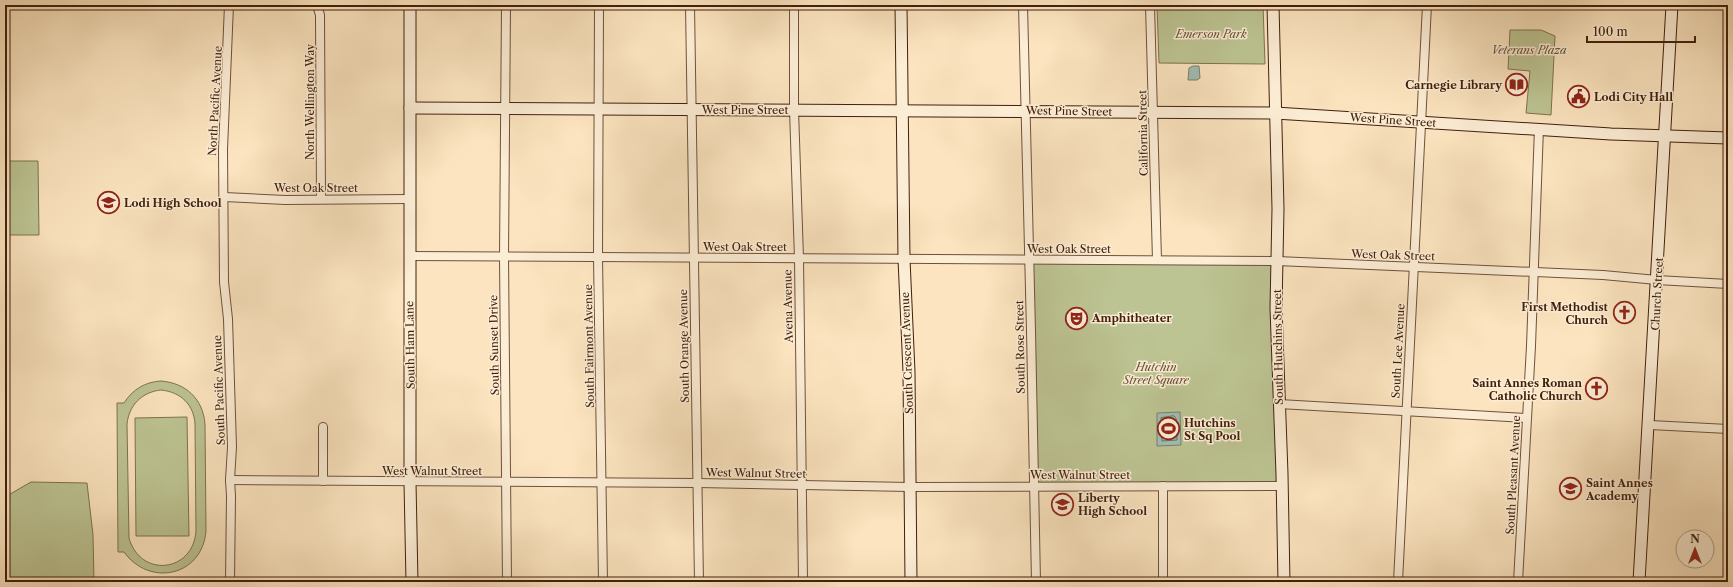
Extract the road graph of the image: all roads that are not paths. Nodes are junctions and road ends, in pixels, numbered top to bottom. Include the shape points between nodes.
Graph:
1 (229, 5) edge
2 (317, 5) edge
3 (410, 5) edge
4 (506, 5) edge
5 (599, 5) edge
6 (690, 5) edge
7 (794, 5) edge
8 (901, 5) edge
9 (1023, 5) edge
10 (1150, 5) edge
11 (1273, 5) edge
12 (1428, 5) edge
13 (1672, 5) edge
14 (410, 108) junction
15 (505, 108) junction
16 (599, 109) junction
17 (690, 109) junction
18 (794, 110) junction
19 (901, 111) junction
20 (1026, 111) junction
21 (1154, 112) junction
22 (1275, 113) junction
23 (1421, 122) junction
24 (1538, 128) junction
25 (1665, 135) junction
26 (1728, 138) edge
27 (224, 197) junction
28 (321, 199) junction
29 (409, 199) junction
30 (409, 256) junction
31 (504, 257) junction
32 (598, 257) junction
33 (693, 258) junction
34 (799, 258) junction
35 (904, 259) junction
36 (1029, 260) junction
37 (1157, 260) junction
38 (1278, 261) junction
39 (1414, 267) junction
40 (1534, 272) junction
41 (1657, 280) junction
42 (1728, 284) edge
43 (1279, 404) junction
44 (1406, 412) junction
45 (1526, 418) junction
46 (1650, 425) junction
47 (323, 427) dead end
48 (1728, 429) edge
49 (230, 480) junction
50 (323, 481) junction
51 (410, 482) junction
52 (506, 482) junction
53 (602, 482) junction
54 (698, 483) junction
55 (802, 485) junction
56 (1034, 486) junction
57 (1163, 486) junction
58 (1283, 486) junction
59 (910, 487) junction
60 (230, 582) edge
61 (412, 582) edge
62 (507, 582) edge
63 (603, 582) edge
64 (699, 582) edge
65 (803, 582) edge
66 (910, 582) edge
67 (1036, 582) edge
68 (1163, 582) edge
69 (1284, 582) edge
70 (1398, 582) edge
71 (1518, 582) edge
72 (1639, 582) edge

1 - 27 street, North Pacific Avenue
2 - 28 street, North Wellington Way via 320,15
3 - 14 street, South Ham Lane
4 - 15 street, South Sunset Drive
5 - 16 street, South Fairmont Avenue
6 - 17 street, South Orange Avenue
7 - 18 street, Avena Avenue
8 - 19 street, South Crescent Avenue
9 - 20 street, South Rose Street
10 - 21 street, California Street
11 - 22 street, South Hutchins Street
12 - 23 street, South Lee Avenue
13 - 25 street, Church Street
14 - 15 street, West Pine Street
14 - 29 street, South Ham Lane
15 - 16 street, West Pine Street
15 - 31 street, South Sunset Drive
16 - 17 street, West Pine Street
16 - 32 street, South Fairmont Avenue
17 - 18 street, West Pine Street
17 - 33 street, South Orange Avenue
18 - 19 street, West Pine Street
18 - 34 street, Avena Avenue
19 - 20 street, West Pine Street
19 - 35 street, South Crescent Avenue
20 - 21 street, West Pine Street
20 - 36 street, South Rose Street
21 - 22 street, West Pine Street
21 - 37 street, California Street
22 - 23 street, West Pine Street
22 - 38 street, South Hutchins Street
23 - 24 street, West Pine Street
23 - 39 street, South Lee Avenue
24 - 25 street, West Pine Street
24 - 40 street, South Pleasant Avenue
25 - 26 street, West Pine Street
25 - 41 street, Church Street
27 - 28 street, West Oak Street
27 - 49 street, South Pacific Avenue via 224,282 228,319 232,447
28 - 29 street, West Oak Street
29 - 30 street, South Ham Lane
30 - 31 street, West Oak Street
30 - 51 street, South Ham Lane
31 - 32 street, West Oak Street
31 - 52 street, South Sunset Drive
32 - 33 street, West Oak Street
32 - 53 street, South Fairmont Avenue
33 - 34 street, West Oak Street
33 - 54 street, South Orange Avenue
34 - 35 street, West Oak Street
34 - 55 street, Avena Avenue
35 - 36 street, West Oak Street
35 - 59 street, South Crescent Avenue via 909,372
36 - 37 street, West Oak Street
36 - 56 street, South Rose Street
37 - 38 street, West Oak Street
38 - 39 street, West Oak Street
38 - 43 street, South Hutchins Street via 1276,308
39 - 40 street, West Oak Street
39 - 44 street, South Lee Avenue
40 - 41 street, West Oak Street
40 - 45 street, South Pleasant Avenue
41 - 42 street, West Oak Street
41 - 46 street, Church Street
43 - 44 street
43 - 58 street, South Hutchins Street
44 - 45 street
44 - 70 street, South Lee Avenue
45 - 71 street, South Pleasant Avenue
46 - 48 street
46 - 72 street, Church Street
47 - 50 street
49 - 50 street, West Walnut Street
49 - 60 street, South Pacific Avenue
50 - 51 street, West Walnut Street
51 - 52 street, West Walnut Street
51 - 61 street, South Ham Lane
52 - 53 street, West Walnut Street
52 - 62 street, South Sunset Drive
53 - 54 street, West Walnut Street
53 - 63 street, South Fairmont Avenue
54 - 55 street, West Walnut Street
54 - 64 street, South Orange Avenue
55 - 59 street, West Walnut Street
55 - 65 street, Avena Avenue
56 - 57 street, West Walnut Street
56 - 59 street, West Walnut Street
56 - 67 street, South Rose Street
57 - 58 street, West Walnut Street
57 - 68 street
58 - 69 street, South Hutchins Street
59 - 66 street, South Crescent Avenue

